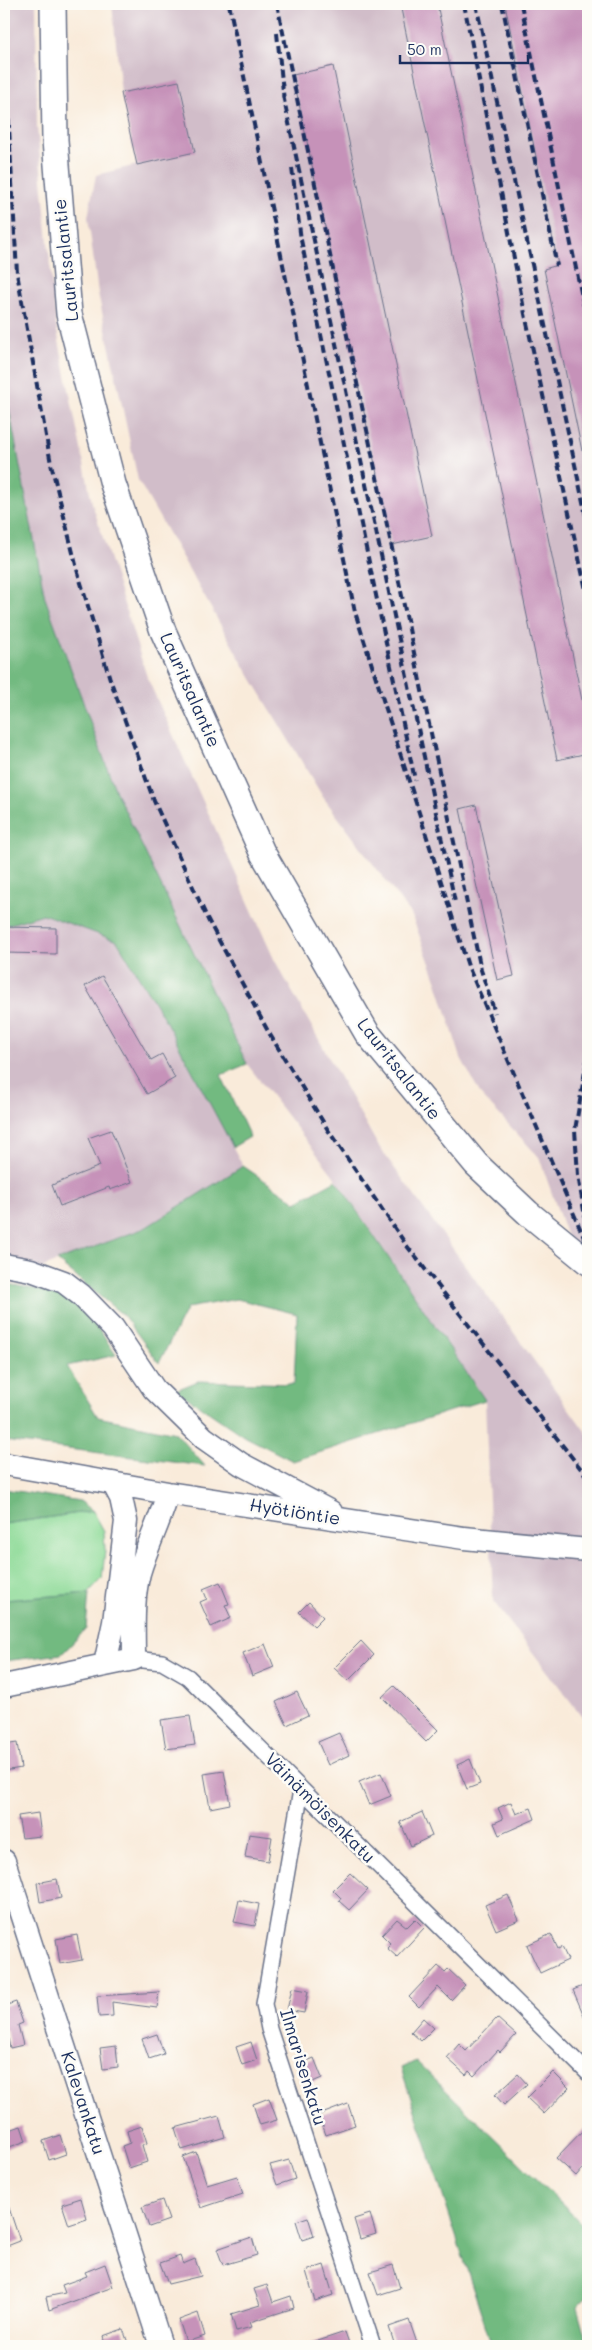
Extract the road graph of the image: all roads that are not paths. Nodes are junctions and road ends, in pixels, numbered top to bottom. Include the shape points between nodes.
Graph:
1 (53, 4) edge
2 (588, 1262) edge
3 (4, 1265) edge
4 (4, 1464) edge
5 (113, 1483) junction
6 (168, 1493) junction
7 (350, 1521) junction
8 (588, 1550) edge
9 (134, 1659) junction
10 (105, 1664) junction
11 (4, 1686) edge
12 (301, 1790) junction
13 (4, 1861) edge
14 (588, 2073) edge
15 (162, 2346) edge
16 (373, 2346) edge

1 - 2 main road, Lauritsalantie via 55,140 69,314 113,484 164,631 262,852 367,1033 476,1164 528,1213
3 - 7 main road via 31,1270 64,1282 75,1290 114,1328 154,1389 204,1438 241,1464
4 - 5 main road, Hyötiöntie
5 - 6 main road, Hyötiöntie
5 - 10 main road via 122,1498 126,1521 114,1622
6 - 7 main road, Hyötiöntie
6 - 9 main road via 139,1575
7 - 8 main road, Hyötiöntie via 464,1538
9 - 10 main road, Väinämöisenkatu
9 - 12 street, Väinämöisenkatu via 162,1662 188,1677
10 - 11 main road, Väinämöisenkatu
12 - 14 street, Väinämöisenkatu
12 - 16 street, Ilmarisenkatu via 264,2004 269,2029
13 - 15 main road, Kalevankatu

